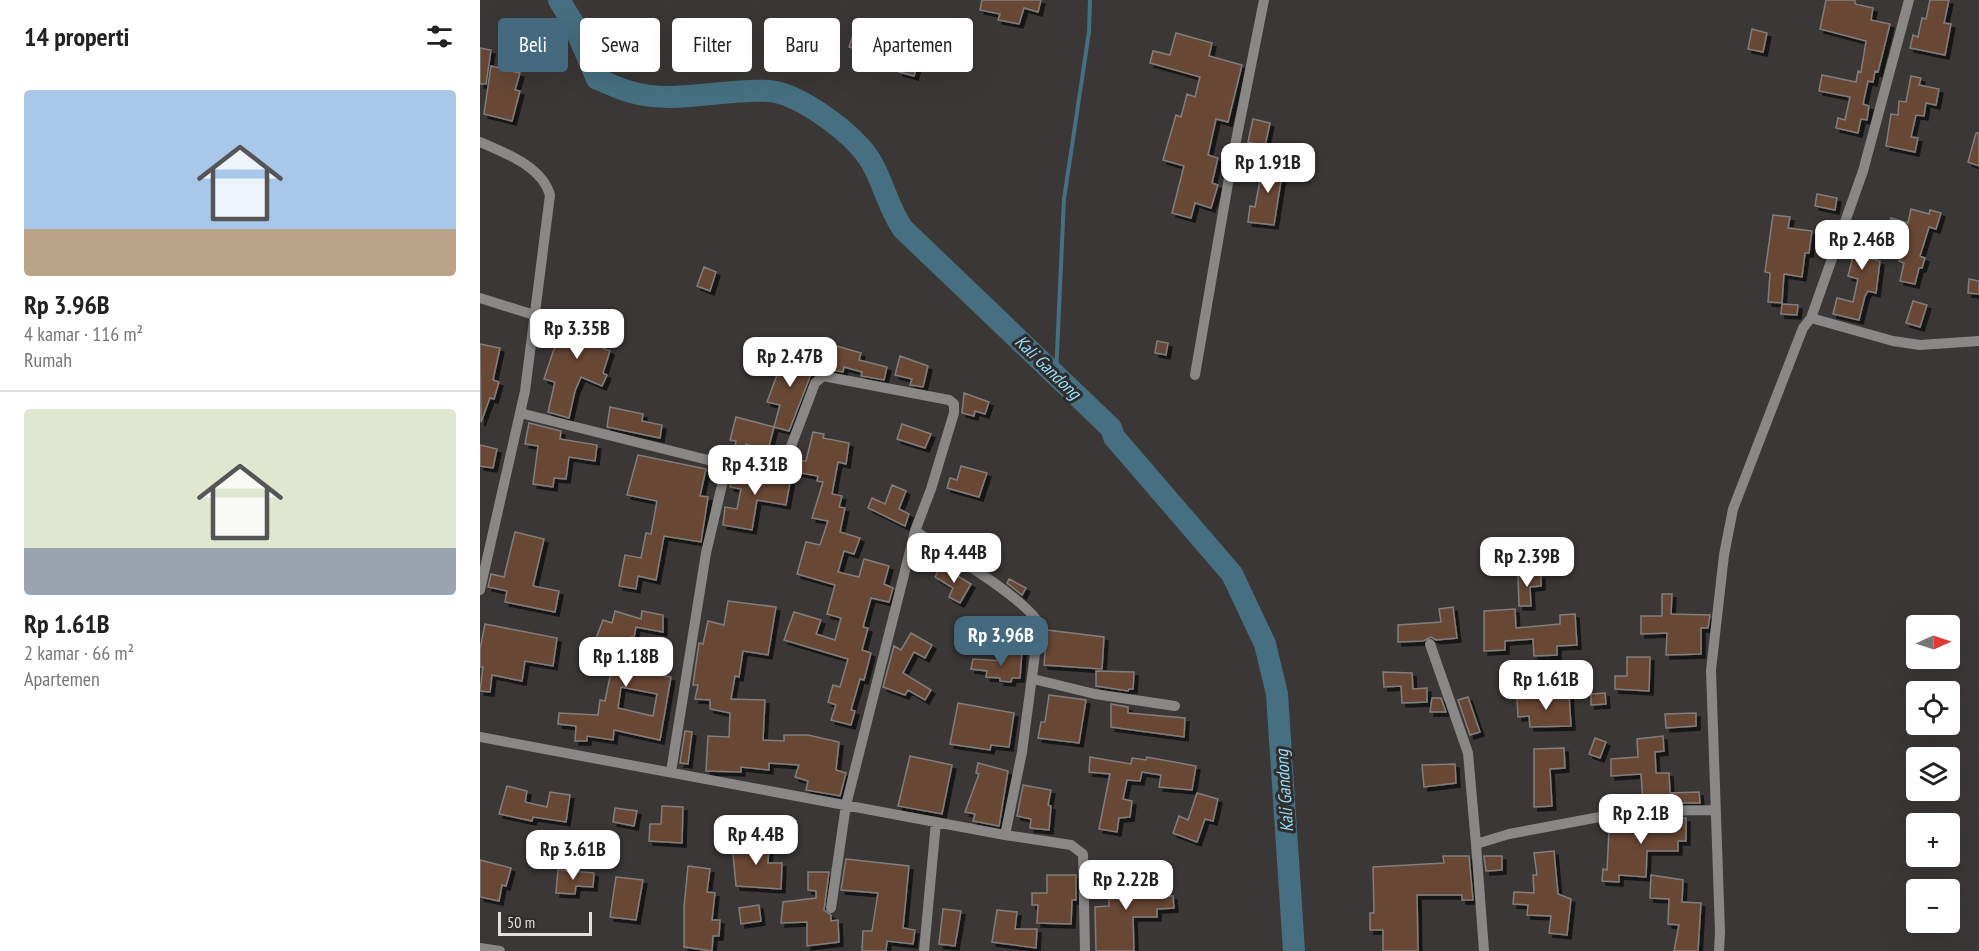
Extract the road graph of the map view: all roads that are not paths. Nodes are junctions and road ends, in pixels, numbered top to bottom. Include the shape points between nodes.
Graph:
1 (1264, 0) edge
2 (1909, 0) edge
3 (480, 142) edge
4 (480, 298) edge
5 (534, 315) junction
6 (1811, 318) junction
7 (1979, 341) edge
8 (1195, 375) dead end
9 (520, 413) junction
10 (724, 464) junction
11 (915, 531) junction
12 (480, 590) edge
13 (1430, 644) dead end
14 (1033, 679) junction
15 (1175, 706) dead end
16 (480, 737) edge
17 (671, 772) junction
18 (846, 805) junction
19 (1714, 810) junction
20 (936, 822) junction
21 (1005, 835) junction
22 (1476, 844) junction
23 (831, 908) dead end
24 (480, 948) edge
25 (500, 951) edge
26 (924, 951) edge
27 (1085, 951) edge
28 (1484, 951) edge
29 (1719, 951) edge

1 - 8 street
2 - 6 street via 1863,171
3 - 5 street via 516,158 547,185 549,206
4 - 5 street
5 - 9 street
6 - 7 street via 1920,345
6 - 19 street via 1803,328 1733,509 1711,670
9 - 10 street
9 - 12 street
10 - 11 street via 734,453 773,462 787,457 815,383 823,376 949,400 954,413
10 - 17 street
11 - 14 street via 1032,613 1039,624
11 - 18 street
13 - 22 street via 1468,753
14 - 15 street via 1095,694
14 - 21 street
16 - 17 street
17 - 18 street
18 - 20 street
18 - 23 street
19 - 22 street via 1632,811
19 - 29 street
20 - 21 street
20 - 26 street
21 - 27 street via 1071,845 1083,854
22 - 28 street
24 - 25 street

